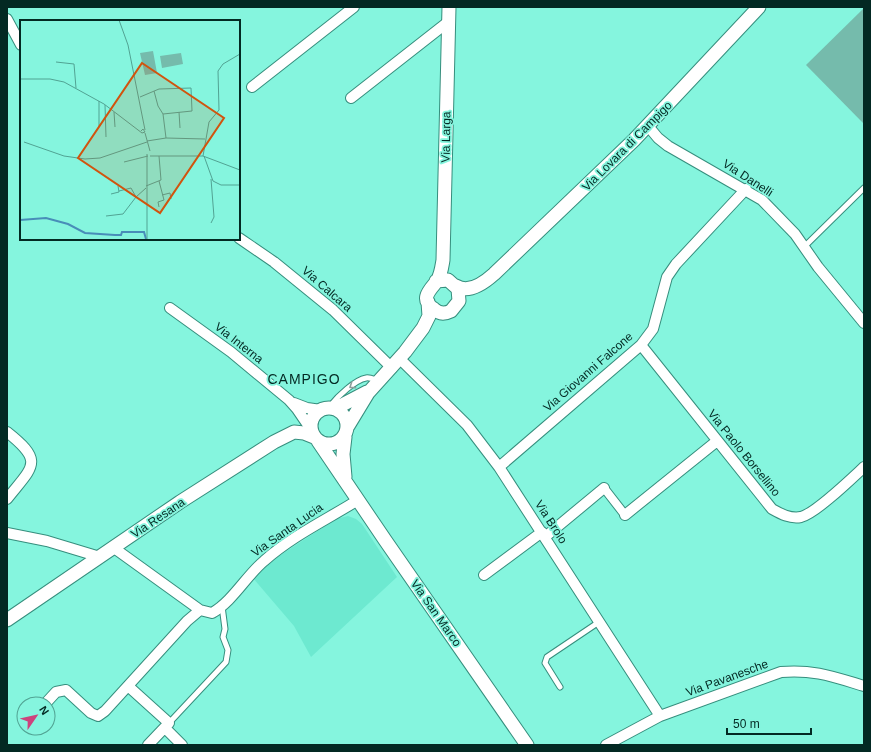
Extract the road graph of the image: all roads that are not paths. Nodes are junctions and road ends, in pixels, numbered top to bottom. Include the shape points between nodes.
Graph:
1 (354, 7) edge
2 (449, 7) edge
3 (759, 7) edge
4 (7, 19) edge
5 (448, 22) junction
6 (20, 43) edge
7 (252, 87) dead end
8 (352, 98) dead end
9 (648, 126) junction
10 (864, 188) edge
11 (746, 189) junction
12 (240, 239) edge
13 (804, 248) junction
14 (443, 253) junction
15 (490, 278) junction
16 (436, 282) junction
17 (454, 284) junction
18 (428, 302) junction
19 (170, 308) dead end
20 (454, 309) junction
21 (864, 323) edge
22 (641, 345) junction
23 (399, 360) junction
24 (376, 385) junction
25 (290, 401) junction
26 (325, 410) junction
27 (346, 431) junction
28 (7, 432) edge
29 (312, 433) junction
30 (288, 434) junction
31 (717, 441) junction
32 (499, 466) junction
33 (864, 467) edge
34 (346, 481) junction
35 (604, 488) joint
36 (7, 499) edge
37 (358, 500) junction
38 (625, 515) joint
39 (7, 533) edge
40 (544, 535) junction
41 (114, 548) junction
42 (100, 557) junction
43 (484, 575) dead end
44 (222, 606) junction
45 (200, 610) junction
46 (7, 620) edge
47 (599, 622) junction
48 (128, 686) junction
49 (864, 686) edge
50 (560, 687) dead end
51 (52, 696) edge
52 (660, 716) junction
53 (167, 726) junction
54 (148, 745) edge
55 (182, 745) edge
56 (527, 745) edge
57 (606, 745) edge

1 - 7 street
2 - 5 street, Via Larga
3 - 9 street, Via Lovara di Campigo
4 - 6 street
5 - 8 street
5 - 14 street, Via Larga
9 - 11 street, Via Danelli via 668,146
9 - 15 street, Via Lovara di Campigo
10 - 13 lane
11 - 13 street, Via Danelli via 781,218
11 - 22 street, Via Giovanni Falcone via 667,277 653,329
12 - 23 street, Via Calcara via 274,262
13 - 21 street, Via Danelli
14 - 16 street, Via Larga
14 - 17 street, Via Larga via 446,269
15 - 17 street, Via Lovara di Campigo via 471,288 462,289
15 - 20 street, Via Lovara di Campigo via 479,291
16 - 17 street via 444,280
16 - 18 street via 428,290
17 - 20 street via 460,298
18 - 20 street via 439,312
18 - 23 street, Via Lovara di Campigo via 428,320
19 - 25 street, Via Interna via 231,352
20 - 23 street, Via Lovara di Campigo
22 - 31 street, Via Paolo Borsellino
22 - 32 street, Via Giovanni Falcone
23 - 24 street, Via Lovara di Campigo
23 - 32 street, Via Brolo via 467,425
24 -> 26 street, Via Lovara di Campigo via 344,404
24 - 27 street, Via Lovara di Campigo via 356,410
25 - 26 street, Via Interna via 307,408
25 - 29 street, Via Interna
26 - 27 street via 344,414
26 - 29 street via 312,419
27 - 29 street via 335,444 324,444
27 - 34 street, Via San Marco via 343,454
28 - 36 street via 26,448 32,459 30,469
29 - 30 street, Via Resana
29 - 30 street
29 - 34 street, Via San Marco
30 - 41 street, Via Resana via 180,502
31 - 33 street, Via Paolo Borsellino via 772,509 792,517 802,517 814,510
31 - 38 street
32 - 40 street, Via Brolo
34 - 37 street, Via San Marco
35 - 38 street
35 - 40 street
37 - 44 street, Via Santa Lucia via 331,514 274,552 255,568
37 - 56 street, Via San Marco
39 - 42 street via 48,541
40 - 43 street
40 - 47 street, Via Brolo
41 - 42 street, Via Resana
41 - 45 street
42 - 46 street, Via Resana
44 - 45 street via 212,613
44 - 53 lane via 224,637 228,650 226,662
45 - 48 street
47 - 50 lane via 547,657 545,663
47 - 52 street, Via Brolo
48 - 51 street via 98,716 91,713 66,690 56,692
48 - 53 street
49 - 52 street, Via Pavanesche via 821,673 801,670 781,672
52 - 57 street, Via Pavanesche
53 - 54 street
53 - 55 street

